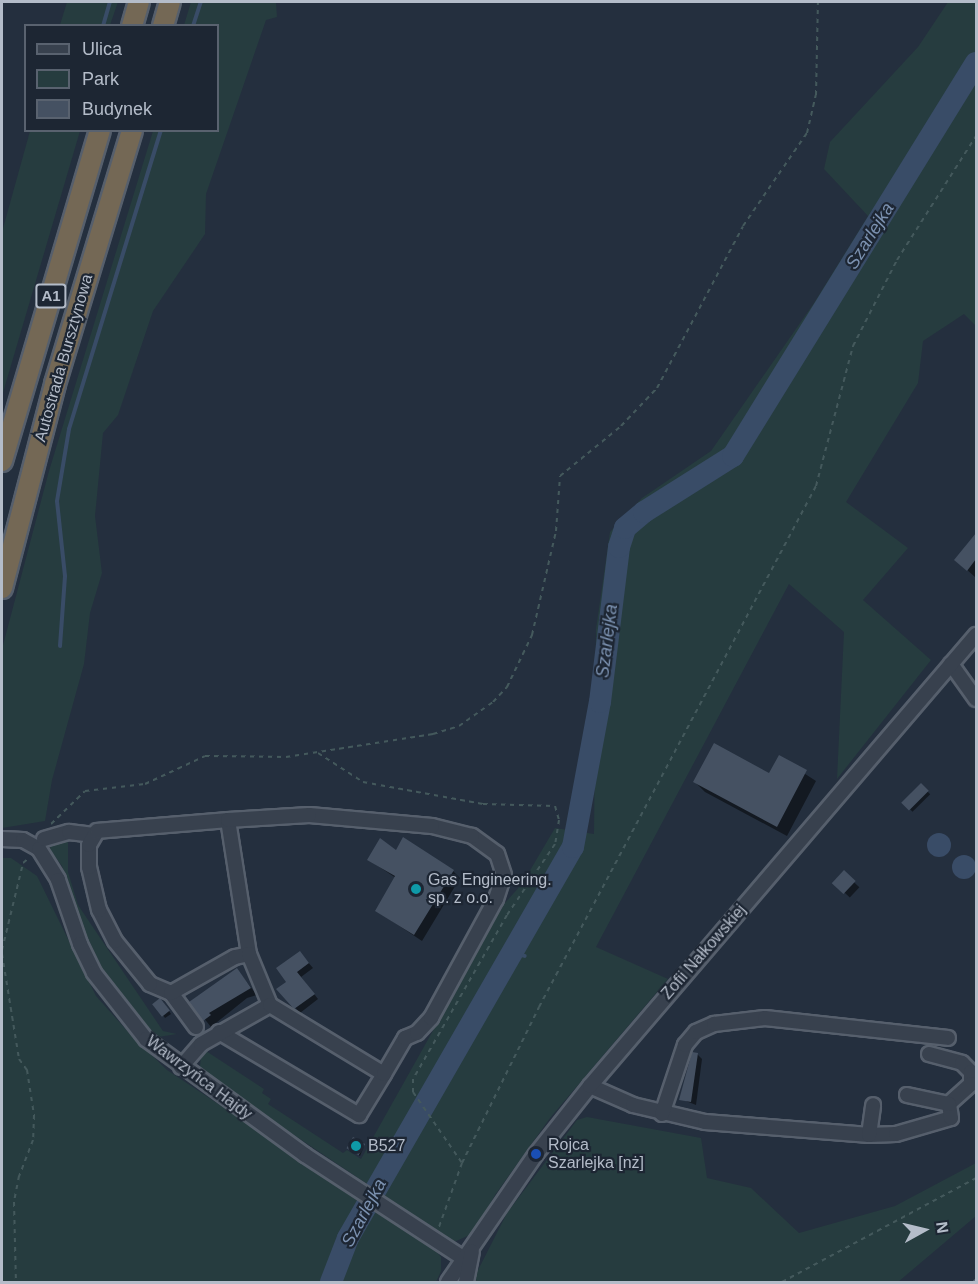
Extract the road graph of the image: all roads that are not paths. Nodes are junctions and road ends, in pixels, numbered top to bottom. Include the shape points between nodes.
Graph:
1 (139, 2) edge
2 (170, 2) edge
3 (133, 24) edge
4 (164, 24) edge
5 (99, 132) edge
6 (131, 132) edge
7 (2, 462) edge
8 (2, 588) edge
9 (976, 635) edge
10 (951, 664) junction
11 (976, 699) edge
12 (228, 820) junction
13 (92, 835) junction
14 (2, 839) edge
15 (41, 844) junction
16 (249, 954) junction
17 (171, 993) junction
18 (270, 1005) junction
19 (196, 1027) dead end
20 (219, 1032) junction
21 (948, 1038) dead end
22 (928, 1054) dead end
23 (181, 1067) junction
24 (384, 1074) junction
25 (590, 1086) junction
26 (907, 1095) dead end
27 (949, 1104) junction
28 (873, 1105) dead end
29 (662, 1114) junction
30 (869, 1135) junction
31 (469, 1256) junction
32 (448, 1282) edge
33 (466, 1282) edge

1 - 3 highway
2 - 4 highway
5 - 7 highway, Autostrada Bursztynowa / A1
6 - 8 highway, Autostrada Bursztynowa / A1 via 56,384
9 - 10 street, Zofii Nałkowskiej
10 - 11 street
10 - 25 street, Zofii Nałkowskiej
12 - 13 street via 97,831
12 - 16 street
12 - 24 street via 309,816 432,826 472,836 497,854 504,875 496,899 431,1018 417,1033 405,1038
13 - 15 street via 69,832
13 - 17 street via 89,867 99,910 115,941 150,984
14 - 15 street
15 - 23 street, Wawrzyńca Hajdy via 80,944 110,997 146,1039
16 - 17 street via 235,957
16 - 18 street
17 - 19 street
18 - 20 street
18 - 24 street
20 - 23 street via 201,1044
20 - 24 street via 359,1115
21 - 29 street via 765,1018 714,1024 696,1032 685,1045
22 - 27 street via 962,1063 971,1072 971,1084
23 - 31 street, Wawrzyńca Hajdy via 387,1209 435,1240
25 - 29 street via 606,1096
25 - 31 street, Zofii Nałkowskiej via 536,1154
26 - 27 street
27 - 30 street via 951,1118 896,1134
28 - 30 street
29 - 30 street via 705,1122
31 - 32 street, Zofii Nałkowskiej
31 - 33 street

